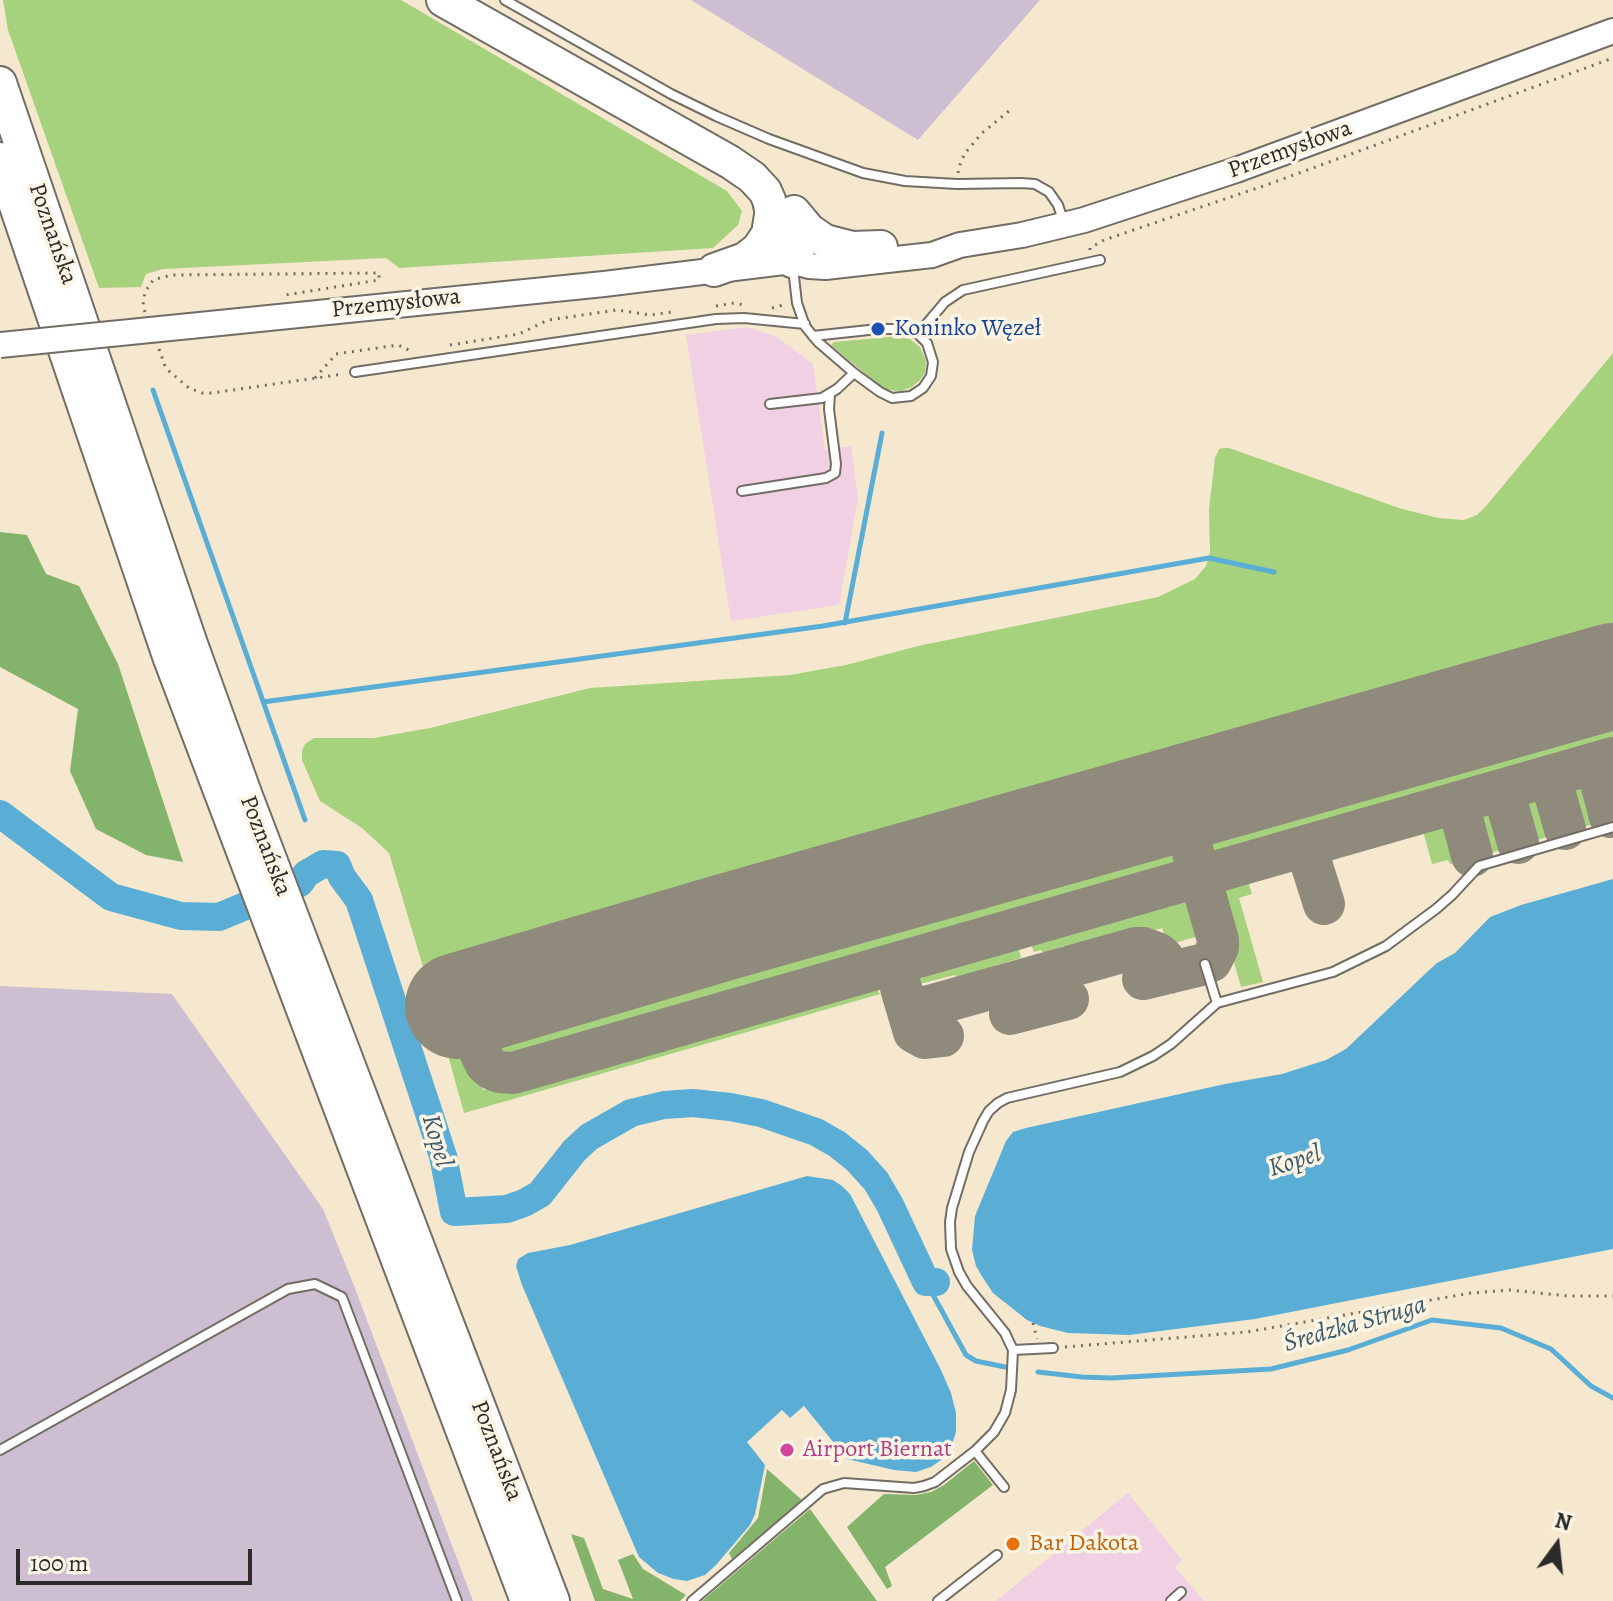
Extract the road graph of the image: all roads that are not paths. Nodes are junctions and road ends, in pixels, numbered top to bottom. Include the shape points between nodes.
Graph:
1 (443, 0) edge
2 (505, 0) edge
3 (1613, 31) edge
4 (0, 56) edge
5 (0, 83) edge
6 (12, 117) junction
7 (0, 159) edge
8 (784, 215) junction
9 (1064, 225) junction
10 (960, 245) junction
11 (881, 247) junction
12 (792, 261) junction
13 (1096, 261) road end
14 (714, 270) junction
15 (805, 324) junction
16 (918, 334) junction
17 (813, 336) junction
18 (0, 345) edge
19 (355, 372) dead end
20 (854, 373) junction
21 (830, 394) junction
22 (770, 404) dead end
23 (742, 491) dead end
24 (1613, 827) edge
25 (262, 869) junction
26 (288, 940) junction
27 (1205, 964) dead end
28 (1217, 1003) junction
29 (1053, 1348) road end
30 (1013, 1350) junction
31 (0, 1450) edge
32 (975, 1451) junction
33 (1004, 1487) dead end
34 (997, 1555) dead end
35 (1181, 1592) dead end
36 (457, 1601) edge
37 (527, 1601) edge
38 (553, 1601) edge
39 (692, 1601) edge
40 (938, 1601) edge
41 (1171, 1601) edge

1 - 8 highway via 730,162 752,177
2 - 9 lane via 683,100 769,139 863,173 905,181 1035,184 1054,198
3 - 9 street, Przemysłowa via 1236,170
4 - 6 highway
5 - 6 highway, Poznańska
6 - 25 highway, Poznańska
7 - 25 highway, Poznańska via 169,656
8 - 11 highway via 825,241 852,248
8 - 12 highway via 779,248
8 - 14 highway via 758,249
9 - 10 street, Przemysłowa
10 - 11 street, Przemysłowa
10 - 12 street, Przemysłowa via 932,255 825,267
11 - 12 street, Przemysłowa via 822,251
12 - 14 street, Przemysłowa
12 - 15 lane
13 - 16 lane via 963,290 945,302
14 - 18 street, Przemysłowa, bridge
15 - 17 lane
15 - 19 lane via 716,319
16 - 17 lane via 894,329
16 - 20 lane via 933,362 931,376 917,392 892,398
17 - 20 lane
20 - 21 lane
21 - 22 lane
21 - 23 lane via 835,473
24 - 28 lane via 1479,866 1436,909 1386,946 1333,972
25 - 26 highway, Poznańska
26 - 37 highway, Poznańska
26 - 38 highway, Poznańska
27 - 28 lane
28 - 30 lane via 1171,1044 1137,1065 1007,1098 983,1121 956,1193 951,1249 967,1286
29 - 30 lane
30 - 32 lane via 1005,1413
31 - 36 lane via 288,1289 315,1284 342,1297
32 - 33 lane
32 - 39 lane via 924,1486 857,1483 823,1489
34 - 40 lane
35 - 41 lane

